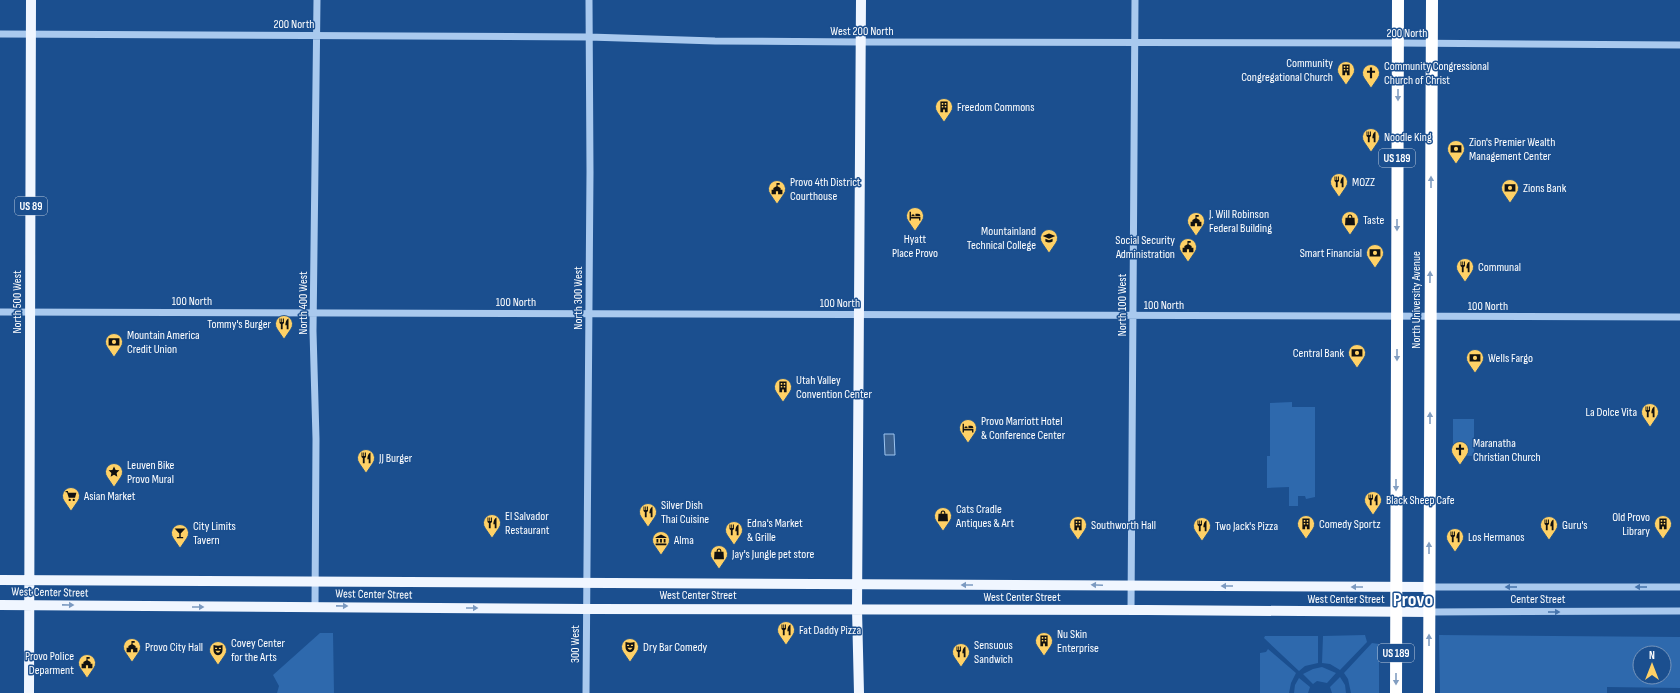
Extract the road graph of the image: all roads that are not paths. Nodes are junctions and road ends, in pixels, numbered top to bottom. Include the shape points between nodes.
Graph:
1 (31, 0) edge
2 (317, 0) edge
3 (589, 0) edge
4 (861, 0) edge
5 (1135, 0) edge
6 (1398, 0) edge
7 (1432, 0) edge
8 (0, 34) edge
9 (31, 34) junction
10 (317, 35) junction
11 (588, 37) junction
12 (861, 42) junction
13 (1135, 43) junction
14 (1398, 43) junction
15 (1431, 44) junction
16 (1680, 45) edge
17 (0, 312) edge
18 (30, 312) junction
19 (314, 312) junction
20 (589, 314) junction
21 (859, 314) junction
22 (1133, 316) junction
23 (1397, 316) junction
24 (1430, 316) junction
25 (1680, 317) edge
26 (0, 580) edge
27 (29, 580) junction
28 (315, 581) junction
29 (586, 583) junction
30 (858, 584) junction
31 (1131, 586) junction
32 (1396, 587) junction
33 (1429, 587) junction
34 (1680, 587) edge
35 (586, 596) joint
36 (0, 605) edge
37 (29, 605) junction
38 (315, 607) junction
39 (586, 609) junction
40 (857, 609) junction
41 (1131, 610) junction
42 (1680, 611) edge
43 (1396, 612) junction
44 (1429, 612) junction
45 (29, 693) edge
46 (586, 693) edge
47 (858, 693) edge
48 (1396, 693) edge
49 (1429, 693) edge

1 - 9 main road, North 500 West / US 89
2 - 10 street, North 400 West
3 - 11 street, North 300 West
4 - 12 main road
5 - 13 street, North 100 West
6 - 14 highway, North University Avenue / US 189
7 - 15 highway, North University Avenue / US 189
8 - 9 street, 200 North
9 - 10 street, 200 North
9 - 18 main road, North 500 West / US 89
10 - 11 street, 200 North
10 - 19 street, North 400 West
11 - 12 street, West 200 North
11 - 20 street, North 300 West
12 - 13 street, West 200 North
12 - 21 main road
13 - 14 street, 200 North
13 - 22 street, North 100 West
14 - 15 street, 200 North
14 -> 23 highway, North University Avenue / US 189
15 - 16 street, 200 North
24 -> 15 highway, North University Avenue / US 189
17 - 18 street, 100 North
18 - 19 street, 100 North
18 - 27 main road, North 500 West / US 89
19 - 20 street, 100 North
19 - 28 street, North 400 West
20 - 21 street, 100 North
20 - 29 street, North 300 West
21 - 22 street, 100 North
21 - 30 main road
22 - 23 street, 100 North
22 - 31 street, North 100 West
23 - 24 street, 100 North
23 -> 32 highway, North University Avenue / US 189
24 - 25 street, 100 North
33 -> 24 highway, North University Avenue / US 189
26 - 27 main road, West Center Street
27 - 28 main road, West Center Street
27 - 37 main road, North 500 West / US 89
28 - 29 main road, West Center Street
28 - 38 street, North 400 West
29 - 30 main road, West Center Street
29 - 35 street, North 300 West
31 -> 30 main road, West Center Street
30 - 40 main road
32 -> 31 main road, West Center Street
31 - 41 street, North 100 West
32 - 33 main road, Center Street
32 - 43 highway, North University Avenue / US 189
34 -> 33 street, Center Street
33 - 44 highway, North University Avenue / US 189
35 - 39 street, 300 West
36 - 37 main road, West Center Street
37 -> 38 main road, West Center Street
37 - 45 main road, US 89
38 -> 39 main road, West Center Street
39 - 40 main road, West Center Street
39 - 46 street, 300 West
40 - 41 main road, West Center Street
40 - 47 main road
41 - 43 main road, West Center Street
44 -> 42 street, Center Street
43 - 44 main road, Center Street
43 -> 48 highway, US 189
49 -> 44 highway, US 189

